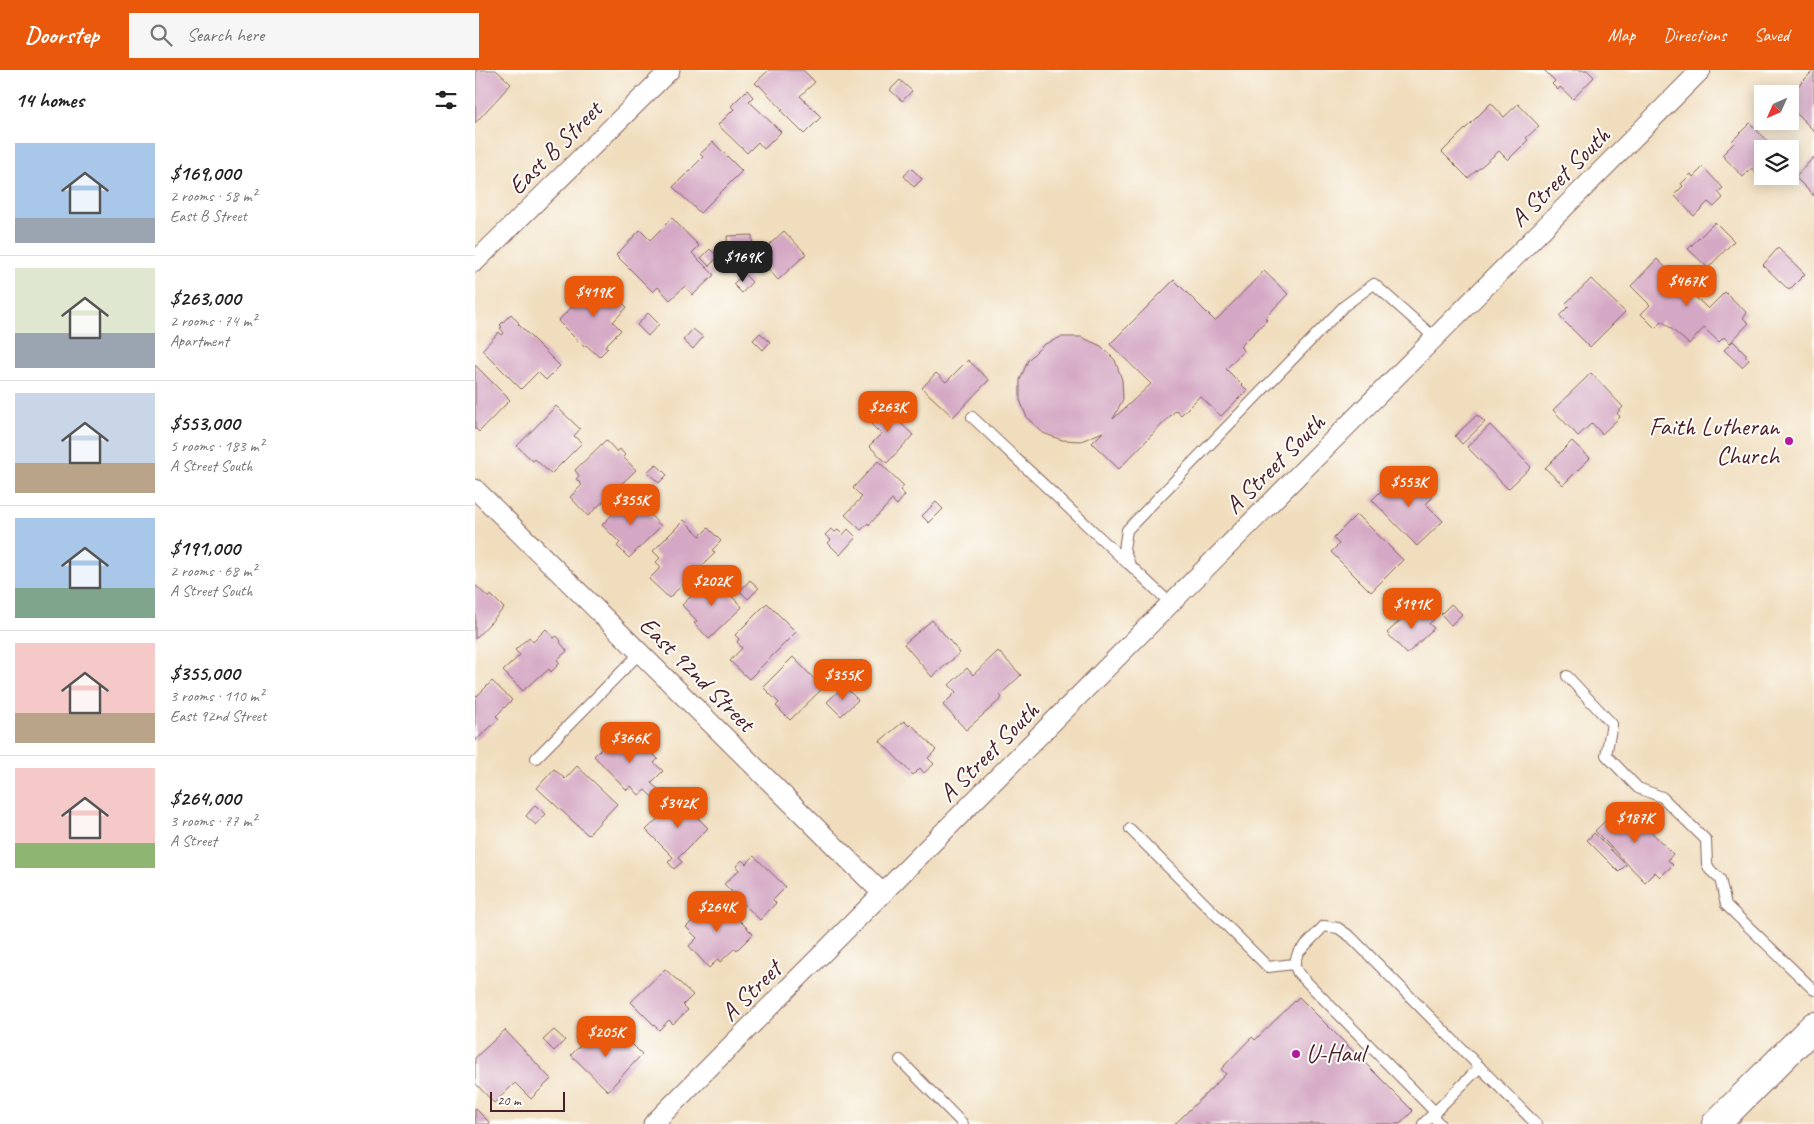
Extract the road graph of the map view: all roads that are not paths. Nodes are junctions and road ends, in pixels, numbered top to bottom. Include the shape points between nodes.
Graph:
1 (670, 70) edge
2 (1701, 70) edge
3 (475, 262) edge
4 (1435, 338) junction
5 (972, 417) dead end
6 (475, 489) edge
7 (1130, 565) junction
8 (1171, 604) junction
9 (640, 653) junction
10 (1567, 676) dead end
11 (536, 758) dead end
12 (1131, 829) dead end
13 (883, 894) junction
14 (1294, 964) junction
15 (1814, 990) edge
16 (1814, 1026) edge
17 (900, 1060) dead end
18 (1480, 1068) junction
19 (1433, 1114) junction
20 (653, 1124) edge
21 (963, 1124) edge
22 (1423, 1124) edge
23 (1440, 1124) edge
24 (1536, 1124) edge
25 (1716, 1124) edge

1 - 3 street, East B Street
2 - 4 street, A Street South
4 - 7 lane via 1374,284 1344,306 1127,530 1124,549
4 - 8 street, A Street South
5 - 7 lane
6 - 9 street, East 92nd Street
7 - 8 lane
8 - 13 street, A Street South
9 - 11 lane
9 - 13 street, East 92nd Street
10 - 15 lane via 1612,724 1606,755 1638,788 1662,797 1706,840 1707,864 1720,879 1726,905
12 - 14 lane via 1268,967
13 - 20 street, A Street
14 - 18 lane via 1298,953 1324,926 1338,928 1351,937
14 - 19 lane via 1298,973
16 - 25 main road
17 - 21 lane
18 - 19 lane
18 - 24 lane
19 - 22 lane
19 - 23 lane

